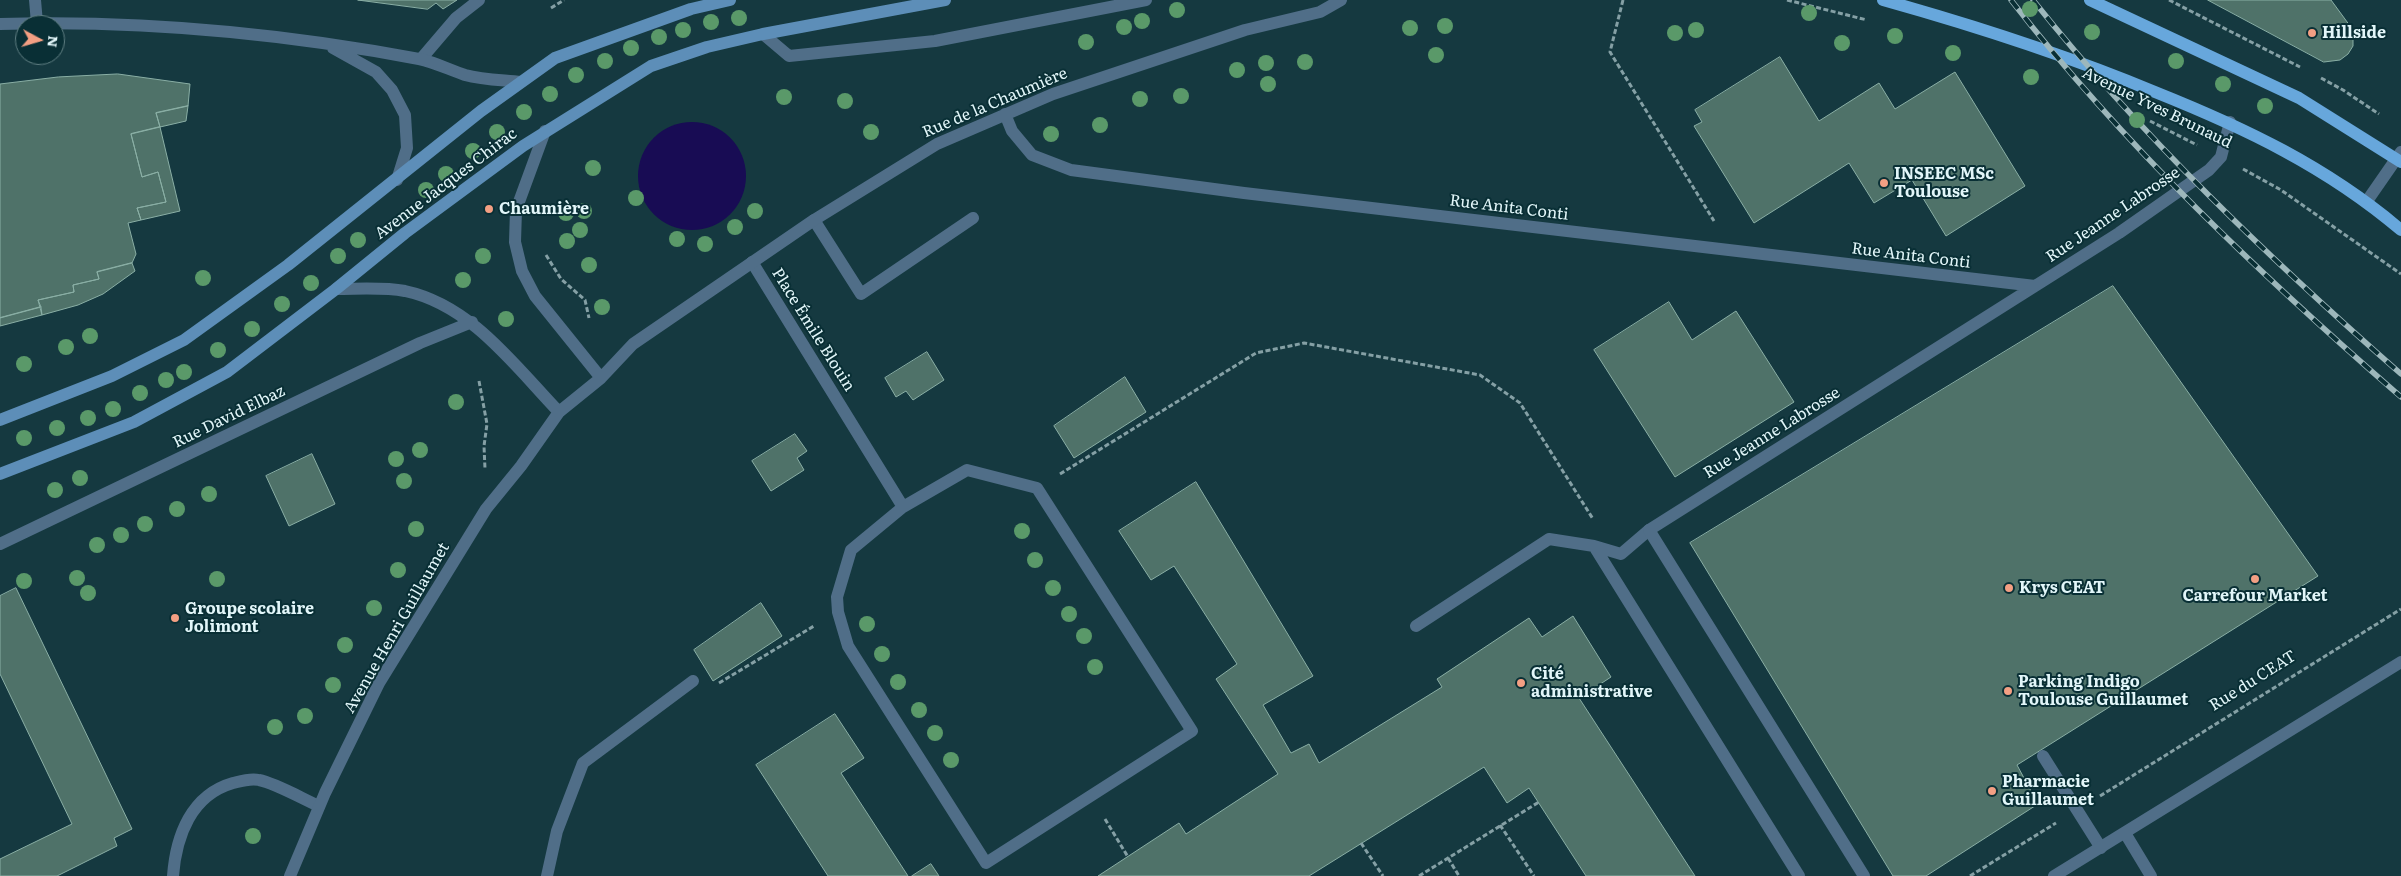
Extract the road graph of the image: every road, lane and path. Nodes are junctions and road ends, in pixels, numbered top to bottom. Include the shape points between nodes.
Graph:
1 (35, 0) edge
2 (479, 0) edge
3 (564, 0) edge
4 (730, 0) edge
5 (946, 0) edge
6 (1146, 0) edge
7 (1341, 0) edge
8 (1623, 0) edge
9 (1787, 0) edge
10 (1883, 0) edge
11 (2090, 0) edge
12 (2169, 0) edge
13 (691, 4) edge
14 (551, 8) dead end
15 (36, 15) edge
16 (1868, 21) dead end
17 (0, 24) edge
18 (15, 24) edge
19 (65, 24) edge
20 (763, 34) junction
21 (326, 44) junction
22 (421, 59) junction
23 (2308, 72) dead end
24 (2317, 76) dead end
25 (522, 82) junction
26 (1005, 114) junction
27 (2141, 116) dead end
28 (2386, 120) dead end
29 (2230, 122) junction
30 (545, 131) junction
31 (2221, 157) junction
32 (2400, 158) edge
33 (397, 180) junction
34 (2367, 201) junction
35 (973, 218) dead end
36 (814, 220) junction
37 (2401, 230) edge
38 (1732, 251) junction
39 (752, 262) junction
40 (2401, 274) edge
41 (2035, 286) junction
42 (336, 289) junction
43 (472, 322) junction
44 (600, 378) junction
45 (479, 381) dead end
46 (559, 412) junction
47 (0, 420) edge
48 (0, 474) edge
49 (1037, 488) junction
50 (903, 507) junction
51 (486, 508) junction
52 (1649, 530) junction
53 (0, 544) edge
54 (1594, 546) junction
55 (2401, 609) edge
56 (838, 612) junction
57 (1416, 626) dead end
58 (2399, 667) edge
59 (693, 681) joint
60 (2042, 756) dead end
61 (1091, 796) junction
62 (1539, 802) dead end
63 (319, 806) junction
64 (2076, 810) junction
65 (1500, 825) junction
66 (2125, 833) junction
67 (1362, 843) dead end
68 (2101, 848) junction
69 (1128, 857) dead end
70 (1448, 858) junction
71 (173, 876) edge
72 (290, 876) edge
73 (547, 876) edge
74 (1384, 876) edge
75 (1419, 876) edge
76 (1459, 876) edge
77 (1534, 876) edge
78 (1799, 876) edge
79 (1864, 876) edge
80 (1970, 876) edge
81 (2054, 876) edge
82 (2150, 876) edge

1 - 15 street
2 - 22 street via 456,18
3 - 14 path
4 - 13 main road, Avenue Jacques Chirac
5 - 20 main road, Avenue Jacques Chirac
6 - 20 street via 935,41 789,56
7 - 26 street, Rue de la Chaumière via 1320,12 1245,30 1061,91
8 - 38 path via 1610,52
9 - 16 path
10 - 29 main road, Avenue Yves Brunaud via 2080,61
11 - 32 main road via 2299,98
12 - 23 path
13 - 25 main road, Avenue Jacques Chirac via 555,58
17 - 18 street
19 - 21 street via 183,28
20 - 30 main road, Avenue Jacques Chirac via 707,47 651,66
21 - 22 street
21 - 33 street via 376,72 392,90 405,115 406,124 407,148
22 - 25 street via 467,75
24 - 28 path
25 - 33 main road, Avenue Jacques Chirac
26 - 36 street, Rue de la Chaumière via 937,144
26 - 38 street, Rue Anita Conti via 1012,131 1032,155 1071,170
27 - 31 path, Avenue Yves Brunaud
29 - 31 street
29 - 34 main road, Avenue Yves Brunaud via 2300,159
30 - 42 main road, Avenue Jacques Chirac via 405,233
30 - 44 street via 516,210 515,242 522,271 535,296
31 - 40 path, Avenue Yves Brunaud via 2281,190
31 - 41 street, Rue Jeanne Labrosse via 2184,188
32 - 34 street
33 - 47 main road, Avenue Jacques Chirac via 184,340 112,376
34 - 37 main road, Avenue Yves Brunaud
35 - 36 street via 861,294
36 - 39 street, Rue de la Chaumière
38 - 41 street, Rue Anita Conti
39 - 44 street, Rue de la Chaumière via 633,344
39 - 50 street, Place Émile Blouin
41 - 52 street, Rue Jeanne Labrosse
42 - 43 street via 405,291 436,301
42 - 48 main road, Avenue Jacques Chirac via 227,372 134,422
43 - 46 street
43 - 53 street, Rue David Elbaz via 420,343
44 - 46 street, Avenue Henri Guillaumet
45 - 51 path via 487,424 484,446
46 - 51 street, Avenue Henri Guillaumet
49 - 50 street via 967,470
49 - 54 path via 1256,353 1304,343 1480,375 1520,403 1596,524
49 - 61 street via 1192,732
50 - 56 street via 851,550 837,597
51 - 63 street, Avenue Henri Guillaumet via 379,682
52 - 54 street, Rue Jeanne Labrosse via 1621,554
52 - 79 street
54 - 57 street via 1549,539
54 - 78 street
55 - 64 path, Rue du CEAT
56 - 59 path via 712,687
56 - 61 street via 848,646 986,863
58 - 66 street
59 - 73 street via 583,763 557,831
60 - 64 street
61 - 69 path
62 - 65 path
63 - 71 street via 260,780 225,785 205,796 190,814 181,833
63 - 72 street, Avenue Henri Guillaumet
64 - 68 street
64 - 80 path, Rue du CEAT
65 - 70 path
65 - 77 path
66 - 68 street
66 - 82 street
67 - 74 path
68 - 81 street
70 - 75 path
70 - 76 path

